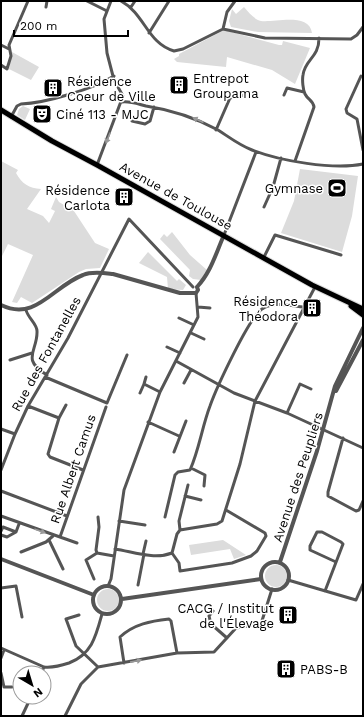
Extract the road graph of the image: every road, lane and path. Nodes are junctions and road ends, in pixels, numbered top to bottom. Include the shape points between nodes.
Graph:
1 (28, 1) edge
2 (47, 1) edge
3 (87, 1) edge
4 (111, 1) edge
5 (121, 1) edge
6 (135, 1) edge
7 (169, 1) edge
8 (235, 1) edge
9 (46, 6) dead end
10 (131, 6) junction
11 (107, 11) junction
12 (363, 27) edge
13 (224, 29) junction
14 (149, 33) junction
15 (318, 38) junction
16 (1, 45) edge
17 (8, 49) junction
18 (1, 65) edge
19 (114, 76) junction
20 (361, 76) dead end
21 (304, 92) junction
22 (244, 95) dead end
23 (284, 95) dead end
24 (122, 102) junction
25 (154, 107) junction
26 (1, 110) edge
27 (11, 117) junction
28 (132, 121) dead end
29 (216, 130) junction
30 (362, 139) edge
31 (363, 150) edge
32 (256, 152) junction
33 (281, 158) junction
34 (295, 161) junction
35 (363, 164) edge
36 (98, 165) junction
37 (264, 207) dead end
38 (226, 236) junction
39 (340, 255) dead end
40 (264, 257) junction
41 (102, 272) junction
42 (315, 287) junction
43 (195, 289) junction
44 (342, 300) junction
45 (1, 305) edge
46 (198, 307) junction
47 (210, 308) dead end
48 (304, 308) junction
49 (363, 309) edge
50 (26, 310) junction
51 (363, 315) edge
52 (179, 318) dead end
53 (194, 325) junction
54 (363, 328) edge
55 (191, 333) junction
56 (204, 339) dead end
57 (363, 340) edge
58 (167, 347) dead end
59 (32, 353) junction
60 (180, 353) junction
61 (128, 355) dead end
62 (10, 360) dead end
63 (176, 361) junction
64 (191, 370) junction
65 (46, 376) junction
66 (146, 377) dead end
67 (184, 383) dead end
68 (144, 384) junction
69 (219, 385) junction
70 (311, 389) dead end
71 (160, 392) junction
72 (140, 393) dead end
73 (333, 397) junction
74 (256, 401) junction
75 (66, 405) dead end
76 (28, 406) junction
77 (106, 407) dead end
78 (287, 413) junction
79 (59, 418) junction
80 (186, 421) dead end
81 (148, 422) junction
82 (1, 429) edge
83 (324, 430) junction
84 (14, 434) junction
85 (179, 436) junction
86 (343, 438) junction
87 (363, 448) edge
88 (174, 452) dead end
89 (191, 468) junction
90 (1, 470) edge
91 (83, 470) junction
92 (188, 485) dead end
93 (204, 486) dead end
94 (1, 491) edge
95 (185, 496) junction
96 (201, 500) dead end
97 (363, 501) edge
98 (226, 510) junction
99 (1, 516) edge
100 (67, 516) junction
101 (98, 517) dead end
102 (165, 517) dead end
103 (119, 521) junction
104 (19, 524) junction
105 (145, 525) dead end
106 (180, 530) junction
107 (1, 531) edge
108 (16, 532) junction
109 (1, 535) edge
110 (52, 536) junction
111 (60, 537) junction
112 (49, 540) junction
113 (146, 540) dead end
114 (77, 543) dead end
115 (116, 549) junction
116 (21, 552) dead end
117 (97, 552) junction
118 (172, 553) junction
119 (143, 554) junction
120 (114, 556) junction
121 (1, 559) edge
122 (280, 562) junction
123 (336, 562) junction
124 (63, 568) dead end
125 (94, 579) dead end
126 (261, 579) junction
127 (288, 580) junction
128 (363, 584) edge
129 (108, 586) junction
130 (138, 586) dead end
131 (1, 588) edge
132 (272, 589) junction
133 (325, 591) junction
134 (94, 595) junction
135 (122, 599) junction
136 (212, 611) dead end
137 (102, 614) junction
138 (79, 616) dead end
139 (22, 617) dead end
140 (227, 638) junction
141 (3, 649) edge
142 (177, 653) junction
143 (85, 655) junction
144 (1, 658) edge
145 (124, 663) junction
146 (39, 665) edge
147 (52, 667) edge
148 (98, 667) junction
149 (1, 672) edge
150 (12, 687) dead end
151 (27, 705) edge
152 (22, 716) edge
153 (65, 716) edge

1 - 17 street
2 - 9 street
3 - 11 street
4 - 11 street
5 - 10 street
6 - 10 street
7 - 14 street
8 - 13 street via 227,12
10 - 14 street
11 - 19 street via 104,19 107,53
12 - 15 street via 354,38
13 - 14 street via 177,51 159,43
13 - 15 street via 265,38
15 - 21 street via 318,50 303,75
16 - 17 street
17 - 18 street via 11,56 7,69
19 - 24 street via 123,96
19 - 27 street via 53,98 21,104
20 - 30 street via 346,109 347,113 357,119
21 - 23 street via 287,88
21 - 34 street via 314,107
22 - 29 street via 230,98
24 - 25 street
24 -> 36 street
25 - 28 street via 150,122 145,124
29 -> 25 street via 188,116
26 - 27 main road, Avenue de Toulouse
27 - 36 main road, Avenue de Toulouse
29 - 32 street
30 - 31 street
32 - 33 street
32 - 38 street
33 - 34 street
33 - 37 street
34 - 35 street via 325,166
36 - 38 main road, Avenue de Toulouse
38 - 40 main road, Avenue de Toulouse
38 - 43 street via 205,278
39 - 40 street via 275,235
40 - 42 main road, Avenue de Toulouse
41 - 43 street via 180,293
41 - 43 street, Rue des Fontanelles via 129,219
41 - 50 street via 84,274
41 - 65 street, Rue des Fontanelles
42 - 44 main road, Avenue de Toulouse
42 - 48 street
43 - 46 street
44 - 49 main road, Avenue de Toulouse
44 - 51 main road, Avenue de Toulouse
45 - 50 street
46 - 47 street
46 - 53 street via 198,317
48 - 69 street via 276,305 261,309 238,344
48 - 74 street
50 - 59 street via 36,325 37,332
52 - 53 street
53 - 55 street
54 - 73 street, Avenue des Peupliers via 340,375
55 - 56 street
55 - 60 street
57 - 73 street, Avenue des Peupliers
58 - 60 street
59 - 62 street
59 - 65 street via 34,363
60 - 63 street
61 - 65 street via 107,403
63 - 64 street
63 - 71 street
64 - 67 street
64 - 69 street
65 - 76 street, Rue des Fontanelles
66 - 68 street
68 - 71 street
68 - 72 street
69 - 74 street
69 - 89 street
70 - 78 street via 300,384
71 - 81 street
73 - 83 street, Avenue des Peupliers
74 - 78 street
74 - 98 street
75 - 79 street
76 - 79 street
76 - 84 street, Rue des Fontanelles
77 - 91 street, Rue Albert Camus
78 - 83 street
79 - 91 street via 48,454
80 - 85 street
81 - 85 street
81 - 103 street via 124,490
82 - 84 street
83 - 86 street
83 - 122 street, Avenue des Peupliers
84 - 90 street, Rue des Fontanelles
85 - 88 street
86 - 87 street
86 - 97 street via 328,496 356,511
89 - 93 street via 205,475
89 - 102 street via 175,475
91 - 100 street, Rue Albert Camus
92 - 95 street
94 - 100 street
95 - 96 street
95 - 106 street via 179,521
98 - 106 street via 222,521 217,524
98 - 118 street via 265,533 266,536 254,554 232,563 180,571
99 - 104 street, Rue Albert Camus
100 - 111 street, Rue Albert Camus
101 - 117 street
103 - 105 street
103 - 115 street
104 - 108 street
104 -> 110 street, Rue Albert Camus
106 - 118 street
107 - 108 street via 3,527
108 - 109 street via 7,537
110 - 111 street, Rue Albert Camus
110 - 112 street
111 - 114 street, Rue Albert Camus
112 - 116 street
112 - 124 street
113 - 119 street
115 - 119 street
115 - 120 street
117 - 120 street
117 - 125 street via 86,560
118 - 119 street via 156,557
119 - 130 street
120 - 129 street
121 - 134 street
122 - 126 street via 272,562 265,566
122 - 127 street via 288,569
123 - 123 street via 342,548 341,542 322,532 316,532 310,550
123 - 133 street
126 - 132 street via 263,584
126 - 135 street
127 - 132 street via 281,588
127 - 133 street
128 - 133 street via 356,600
129 - 134 street via 99,588
129 - 135 street via 120,592
131 - 139 street via 16,586
132 - 140 street via 261,624 236,628
134 - 137 street via 95,607
135 - 137 street via 115,613
136 - 140 street via 209,616 211,624
137 - 143 street via 93,642
138 - 143 street via 66,619 76,646
140 - 142 street via 214,652
141 - 144 street
141 - 146 street
145 -> 142 street
142 - 145 street via 171,621 156,621 141,624 120,637
143 - 147 street via 64,665
143 - 148 street
145 - 148 street
148 - 153 street via 81,684
149 - 150 street via 4,688
151 - 152 street

